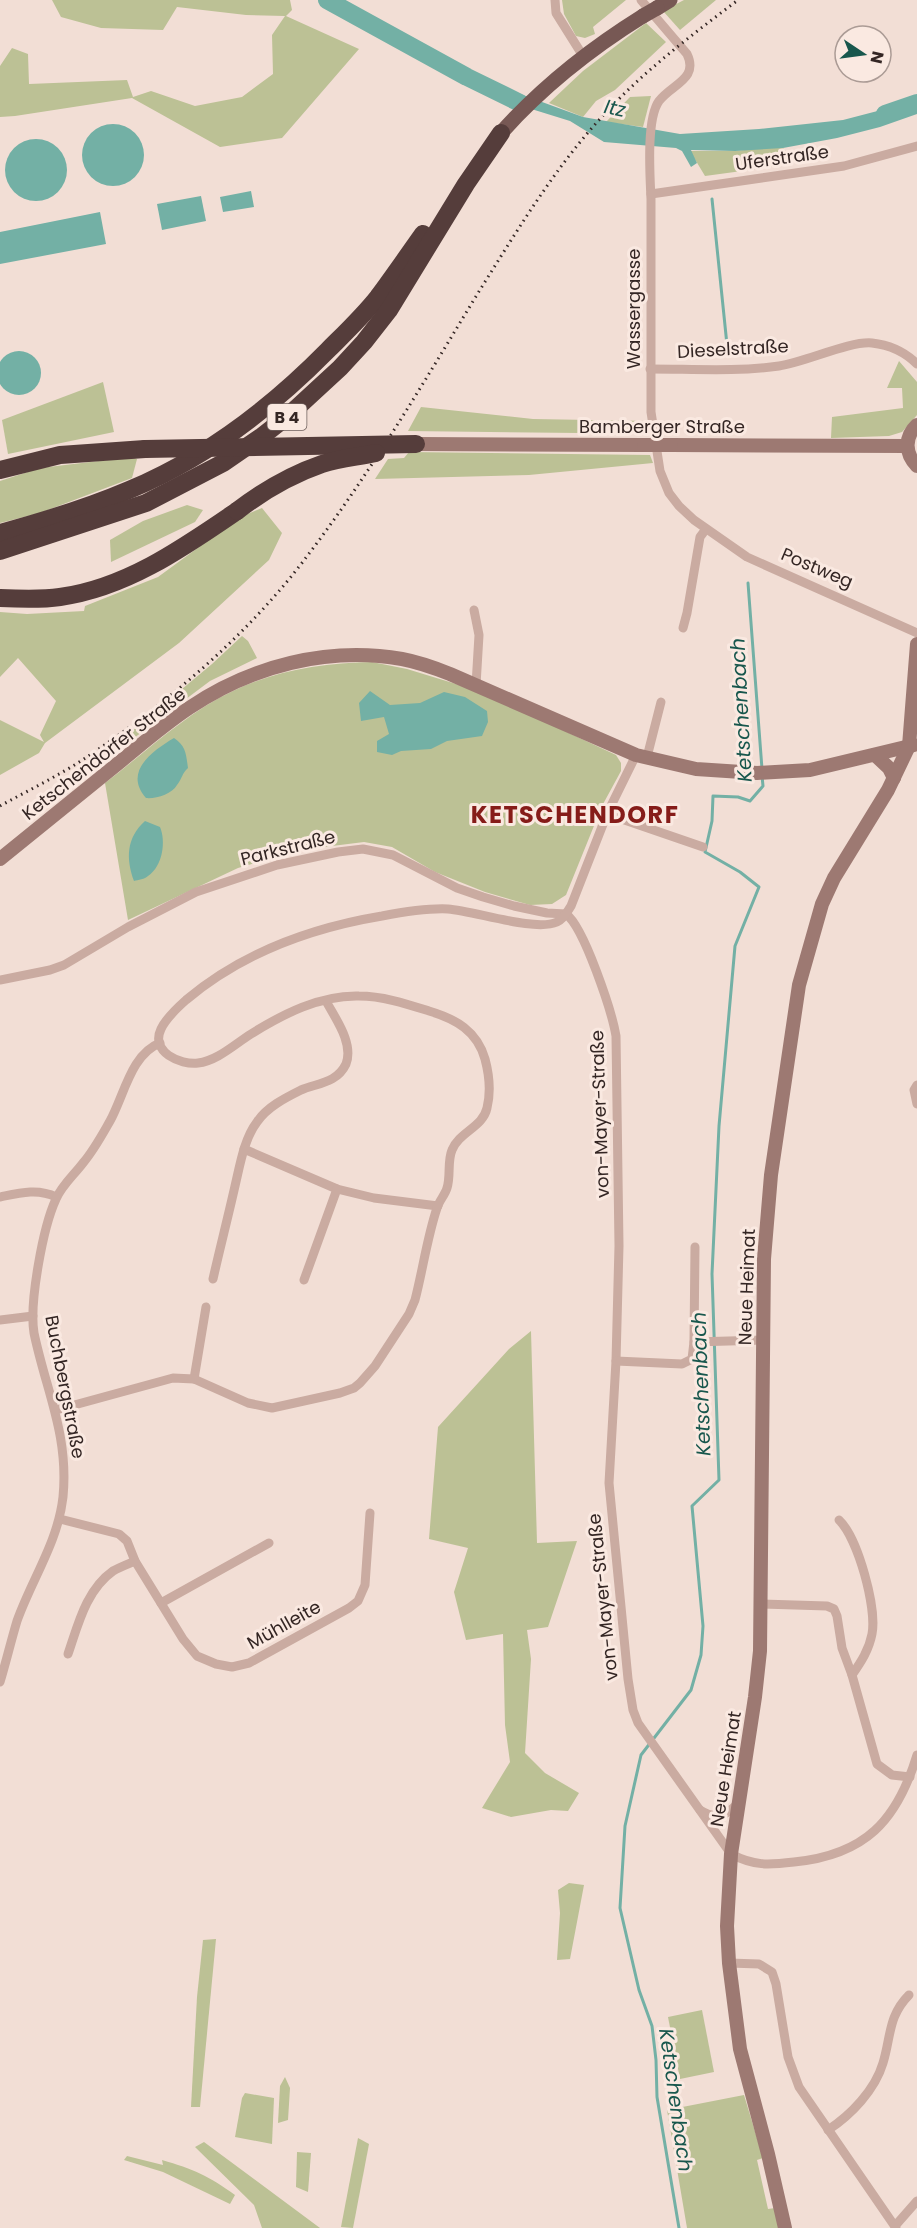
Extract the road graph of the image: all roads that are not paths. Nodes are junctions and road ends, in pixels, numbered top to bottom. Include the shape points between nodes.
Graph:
1 (555, 0) edge
2 (641, 0) edge
3 (664, 4) edge
4 (583, 56) junction
5 (501, 133) junction
6 (917, 146) edge
7 (651, 194) junction
8 (917, 364) edge
9 (650, 369) junction
10 (917, 425) edge
11 (416, 444) junction
12 (907, 447) junction
13 (917, 466) edge
14 (0, 470) edge
15 (706, 529) junction
16 (0, 533) edge
17 (0, 550) edge
18 (0, 598) edge
19 (474, 610) dead end
20 (682, 628) dead end
21 (917, 633) edge
22 (917, 644) edge
23 (476, 685) junction
24 (662, 702) dead end
25 (913, 745) edge
26 (875, 755) junction
27 (642, 756) junction
28 (894, 778) junction
29 (607, 814) junction
30 (703, 847) dead end
31 (0, 860) edge
32 (566, 914) junction
33 (0, 980) edge
34 (326, 1001) junction
35 (160, 1042) junction
36 (917, 1085) edge
37 (917, 1104) edge
38 (244, 1149) junction
39 (337, 1189) junction
40 (0, 1197) edge
41 (56, 1197) junction
42 (438, 1206) junction
43 (695, 1247) dead end
44 (213, 1279) dead end
45 (304, 1280) dead end
46 (207, 1307) dead end
47 (33, 1316) junction
48 (0, 1320) edge
49 (763, 1340) junction
50 (694, 1342) junction
51 (616, 1361) junction
52 (194, 1379) junction
53 (56, 1410) junction
54 (370, 1513) dead end
55 (60, 1519) junction
56 (839, 1520) dead end
57 (269, 1543) dead end
58 (135, 1561) junction
59 (161, 1604) junction
60 (761, 1604) junction
61 (68, 1654) dead end
62 (852, 1675) junction
63 (0, 1682) edge
64 (917, 1755) edge
65 (910, 1777) junction
66 (739, 1802) junction
67 (699, 1810) junction
68 (731, 1854) junction
69 (729, 1963) junction
70 (909, 1995) dead end
71 (828, 2130) junction
72 (917, 2201) edge
73 (895, 2227) edge
74 (784, 2228) edge

1 - 4 street via 556,13
2 - 7 street, Wassergasse via 691,62 688,75 655,109 649,166
3 - 4 main road, B 4, bridge
4 - 5 main road, B 4
5 - 16 highway, B 4 via 461,181 377,298 305,374 260,413 211,448 131,490
5 - 17 highway, B 4 via 364,342 289,415 223,463 146,503
6 - 7 street, Uferstraße via 844,166
7 - 9 street, Wassergasse
8 - 9 street, Dieselstraße via 901,351 872,343 777,366
9 - 15 street, Wassergasse via 660,471 679,506
10 - 12 street
11 - 12 street, Bamberger Straße, bridge
11 - 14 highway, bridge via 145,449 60,455
11 - 18 highway, bridge via 342,459 280,482 162,559 109,584 61,597
12 - 13 street
15 - 20 street via 700,537
15 - 21 street, Postweg via 747,557
19 - 23 street via 480,635
22 - 25 street
23 - 27 street, Ketschendorfer Straße
23 - 31 street, Ketschendorfer Straße via 404,659 367,654 321,657 264,671 189,708
24 - 27 street
25 - 26 street, Ketschendorfer Straße
25 - 28 street, Neue Heimat
26 - 27 street, Ketschendorfer Straße via 810,770 762,773 696,769
26 - 28 street
27 - 29 street
28 - 49 street, Neue Heimat via 834,878 804,962 771,1175
29 - 30 street
29 - 32 street
32 - 33 street, Parkstraße via 483,897 457,888 401,858 363,849 277,865 215,885 172,903 64,965
32 - 35 street, Buchbergstraße via 557,922 537,925 458,910 427,910 324,927 266,948 217,977 168,1018 160,1030
32 - 51 street, von-Mayer-Straße via 576,924 606,996 616,1036 619,1246
34 - 35 street via 278,1018 206,1061 180,1062 166,1054
34 - 38 street via 348,1049 345,1067 329,1082 302,1090 271,1107 256,1122
34 - 42 street via 360,996 412,1006 460,1023 478,1041 488,1076 487,1109 452,1150 447,1188
35 - 41 street, Buchbergstraße via 146,1051 98,1142
36 - 37 street
38 - 39 street
38 - 44 street
39 - 42 street
39 - 45 street
40 - 41 street via 30,1191
41 - 47 street, Buchbergstraße via 43,1239
42 - 52 street via 409,1314 375,1366 354,1388 272,1408 249,1403
43 - 50 street
46 - 52 street
47 - 48 street
47 - 53 street, Buchbergstraße via 34,1333
49 - 50 street
49 - 60 street, Neue Heimat
50 - 51 street via 693,1356 688,1362
51 - 67 street, von-Mayer-Straße via 609,1483 633,1710 644,1734
52 - 53 street via 173,1378
53 - 55 street, Buchbergstraße via 63,1446
54 - 59 street, Mühlleite via 365,1585 358,1601 249,1663 232,1667 197,1656
55 - 58 street, Mühlleite via 119,1534 127,1540
55 - 63 street, Buchbergstraße via 18,1620
56 - 62 street via 851,1538 873,1615 870,1645
57 - 59 street
58 - 59 street, Mühlleite
58 - 61 street via 114,1571 89,1598
60 - 62 street via 834,1609
60 - 66 street, Neue Heimat via 758,1678
62 - 65 street via 877,1764 892,1775
64 - 65 street
65 - 68 street via 893,1811 872,1833 834,1855 766,1865
66 - 67 street via 722,1816
66 - 68 street, Neue Heimat
67 - 68 street, von-Mayer-Straße
68 - 69 street, Neue Heimat via 727,1907
69 - 71 street via 759,1964 772,1972 788,2057 798,2087
69 - 74 street, Neue Heimat via 740,2049
70 - 71 street via 893,2017 878,2079
71 - 73 street
72 - 73 street

